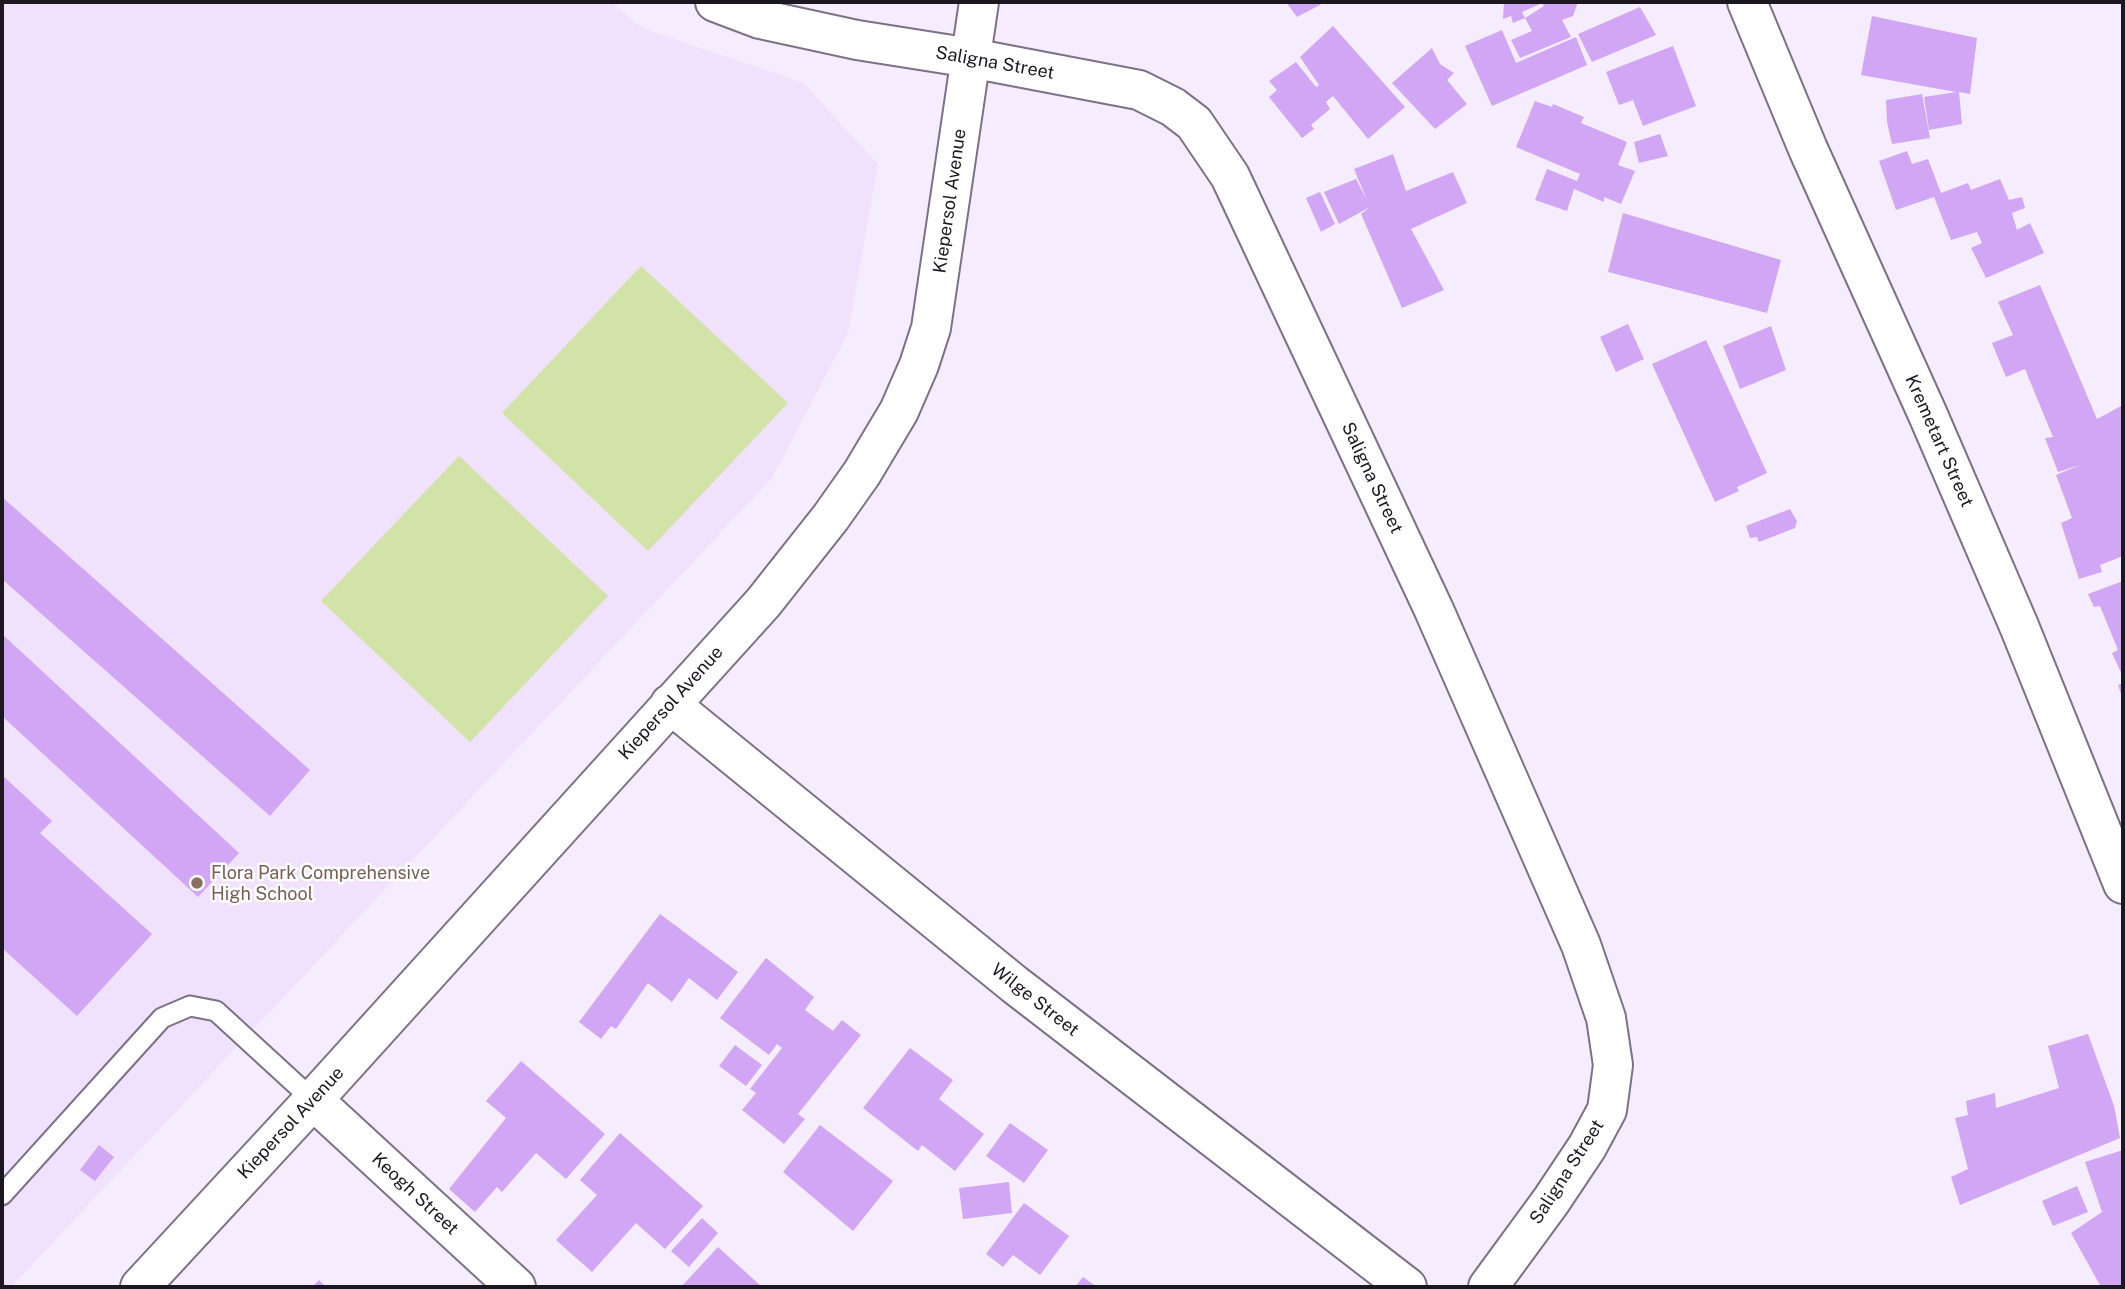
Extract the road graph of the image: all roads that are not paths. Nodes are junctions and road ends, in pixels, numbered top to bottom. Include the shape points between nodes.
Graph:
1 (715, 2) edge
2 (979, 2) edge
3 (1747, 2) edge
4 (971, 58) junction
5 (670, 704) junction
6 (2123, 884) edge
7 (313, 1100) junction
8 (2, 1195) edge
9 (140, 1287) edge
10 (516, 1287) edge
11 (1407, 1287) edge
12 (1488, 1287) edge

1 - 4 street, Saligna Street via 760,19
2 - 4 street, Kiepersol Avenue
3 - 6 street, Kremetart Street via 2008,601
4 - 5 street, Kiepersol Avenue via 931,328 899,411 831,517 763,603
4 - 12 street, Saligna Street via 1139,90 1194,123 1230,176 1423,585 1581,945 1606,1018 1614,1065 1607,1110 1587,1147
5 - 7 street, Kiepersol Avenue
5 - 11 street, Wilge Street via 1014,985
7 - 8 lane via 216,1012 190,1006 162,1018
7 - 9 street, Kiepersol Avenue
7 - 10 street, Keogh Street

